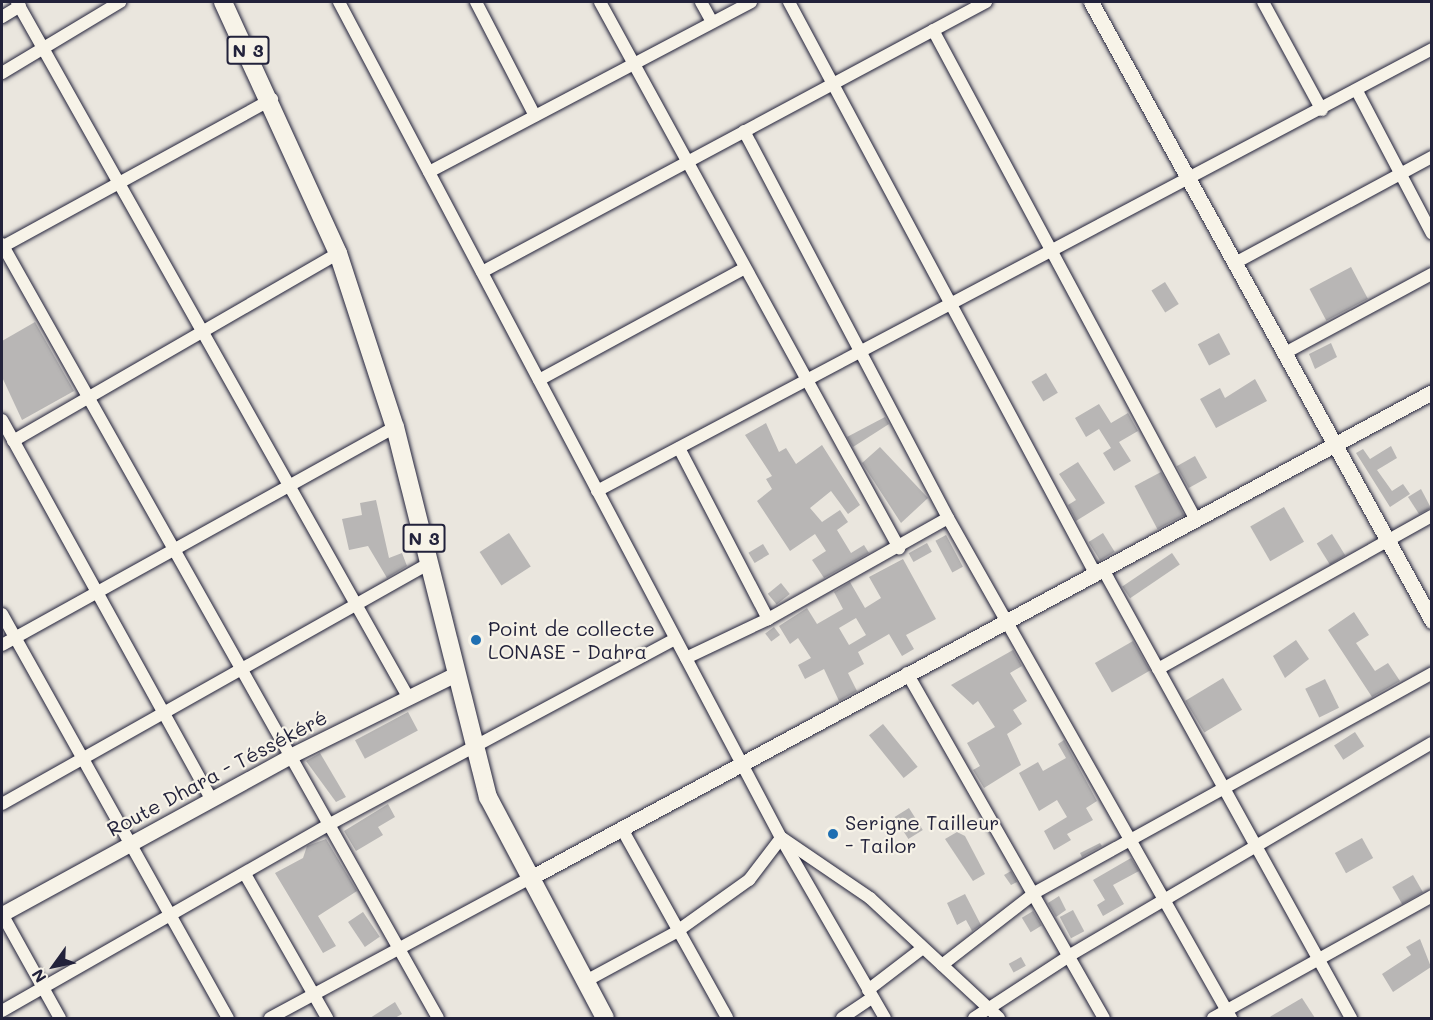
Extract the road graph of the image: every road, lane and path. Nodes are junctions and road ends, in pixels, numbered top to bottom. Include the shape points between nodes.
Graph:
1 (120, 2) edge
2 (223, 2) edge
3 (339, 2) edge
4 (476, 2) edge
5 (600, 2) edge
6 (701, 2) edge
7 (751, 2) edge
8 (789, 2) edge
9 (986, 2) edge
10 (1091, 2) edge
11 (1264, 2) edge
12 (19, 4) edge
13 (2, 17) edge
14 (712, 22) junction
15 (933, 30) junction
16 (44, 49) junction
17 (1431, 49) edge
18 (634, 63) junction
19 (2, 74) edge
20 (834, 83) junction
21 (1357, 91) junction
22 (272, 99) junction
23 (1323, 110) junction
24 (536, 116) junction
25 (744, 131) junction
26 (1431, 157) edge
27 (687, 162) junction
28 (429, 172) junction
29 (1400, 174) junction
30 (1189, 180) junction
31 (120, 183) junction
32 (1431, 234) edge
33 (2, 246) edge
34 (1052, 252) junction
35 (338, 253) junction
36 (1235, 263) junction
37 (745, 268) junction
38 (482, 272) junction
39 (1431, 274) edge
40 (952, 304) junction
41 (203, 331) junction
42 (863, 351) junction
43 (1285, 353) junction
44 (539, 380) junction
45 (807, 380) junction
46 (1431, 392) edge
47 (89, 396) junction
48 (2, 420) edge
49 (395, 427) junction
50 (13, 441) junction
51 (1334, 444) junction
52 (679, 448) junction
53 (290, 486) junction
54 (597, 491) junction
55 (1431, 516) edge
56 (948, 518) junction
57 (1196, 520) junction
58 (1387, 540) junction
59 (898, 548) junction
60 (174, 550) junction
61 (430, 563) junction
62 (1100, 573) junction
63 (97, 592) junction
64 (357, 605) junction
65 (2, 614) edge
66 (768, 619) junction
67 (1431, 621) edge
68 (1010, 622) junction
69 (15, 638) junction
70 (675, 639) junction
71 (2, 645) edge
72 (686, 658) junction
73 (240, 668) junction
74 (1158, 669) junction
75 (907, 673) junction
76 (1431, 673) edge
77 (456, 674) junction
78 (407, 695) junction
79 (163, 712) junction
80 (1431, 743) edge
81 (473, 747) junction
82 (290, 756) junction
83 (82, 757) junction
84 (744, 762) junction
85 (1224, 788) junction
86 (211, 799) junction
87 (2, 804) edge
88 (330, 824) junction
89 (622, 829) junction
90 (781, 838) junction
91 (1130, 840) junction
92 (130, 844) junction
93 (1255, 845) junction
94 (245, 874) junction
95 (528, 879) junction
96 (1036, 892) junction
97 (1431, 896) edge
98 (1164, 899) junction
99 (2, 914) edge
100 (171, 916) junction
101 (676, 932) junction
102 (397, 946) junction
103 (923, 948) junction
104 (1072, 954) junction
105 (1318, 959) junction
106 (942, 965) junction
107 (584, 982) junction
108 (43, 988) junction
109 (870, 994) junction
110 (314, 995) junction
111 (989, 1009) junction
112 (2, 1011) edge
113 (1228, 1014) edge
114 (60, 1018) edge
115 (228, 1018) edge
116 (270, 1018) edge
117 (327, 1018) edge
118 (438, 1018) edge
119 (605, 1018) edge
120 (727, 1018) edge
121 (842, 1018) edge
122 (885, 1018) edge
123 (974, 1018) edge
124 (999, 1018) edge
125 (1104, 1018) edge
126 (1213, 1018) edge
127 (1351, 1018) edge

1 - 16 street
2 - 22 main road, N 3
3 - 28 street
4 - 24 street
5 - 18 street
6 - 14 street
7 - 14 street
8 - 20 street
9 - 15 street
10 - 30 street
11 - 23 street
12 - 13 street
12 - 16 street
14 - 18 street
15 - 20 street
15 - 34 street
16 - 19 street
16 - 31 street
17 - 21 street
18 - 24 street
18 - 27 street
20 - 25 street
20 - 40 street
21 - 23 street
21 - 29 street
22 - 31 street
22 - 35 main road, N 3
23 - 30 street
24 - 28 street
25 - 27 street
25 - 42 street
26 - 29 street
27 - 37 street
27 - 38 street
28 - 38 street
29 - 32 street
29 - 36 street
30 - 34 street
30 - 36 street
31 - 33 street
31 - 41 street
33 - 47 street
34 - 40 street
34 - 57 street
35 - 41 street
35 - 49 main road, N 3
36 - 43 street
37 - 44 street
37 - 45 street
38 - 44 street
39 - 43 street
40 - 42 street
40 - 62 street
41 - 47 street
41 - 53 street
42 - 45 street
42 - 56 street
43 - 51 street
44 - 54 street
45 - 52 street
45 - 59 street
46 - 51 street
47 - 50 street
47 - 60 street
48 - 50 street
49 - 53 street
49 - 61 main road, N 3
50 - 63 street
51 - 57 street
51 - 58 street
52 - 54 street
52 - 66 street
53 - 60 street
53 - 64 street
54 - 70 street
55 - 58 street
56 - 59 street
56 - 68 street
57 - 62 street
58 - 67 street
58 - 74 street
59 - 66 street
60 - 63 street
60 - 73 street
61 - 64 street
61 - 77 main road, N 3
62 - 68 street
62 - 74 street
63 - 69 street
63 - 79 street
64 - 73 street
64 - 78 street
65 - 69 street
66 - 72 street
68 - 75 street
68 - 91 street
69 - 71 street
69 - 83 street
70 - 72 street
70 - 81 street
72 - 84 street
73 - 79 street
73 - 82 street
74 - 85 street
75 - 84 street
75 - 96 street
76 - 85 street
77 - 78 street, Route Dhara - Téssékéré
77 - 81 main road, N 3
78 - 82 street, Route Dhara - Téssékéré
79 - 83 street
79 - 86 street
80 - 93 street
81 - 88 street
81 - 95 main road, N 3 via 488,797
82 - 86 street, Route Dhara - Téssékéré
82 - 88 street
83 - 87 street
83 - 92 street
84 - 89 street
84 - 90 street
85 - 91 street
85 - 93 street
86 - 92 street, Route Dhara - Téssékéré
88 - 94 street
88 - 102 street
89 - 95 street
89 - 101 street
90 - 101 street via 749,880
90 - 103 street via 863,892
90 - 109 street
91 - 96 street
91 - 98 street
92 - 99 street, Route Dhara - Téssékéré
92 - 100 street
93 - 98 street
93 - 105 street
94 - 100 street
94 - 110 street
95 - 102 street
95 - 107 main road, N 3
96 - 104 street
96 - 106 street
97 - 105 street
98 - 104 street
98 - 113 street
99 - 108 street
100 - 108 street
100 - 115 street
101 - 107 street
101 - 120 street
102 - 110 street
102 - 118 street
103 - 106 street
103 - 109 street
104 - 111 street
104 - 125 street
105 - 113 street
105 - 127 street
106 - 111 street
107 - 119 main road, N 3
108 - 112 street
108 - 114 street
109 - 121 street
109 - 122 street
110 - 116 street
110 - 117 street
111 - 123 street
111 - 124 street
113 - 126 street

